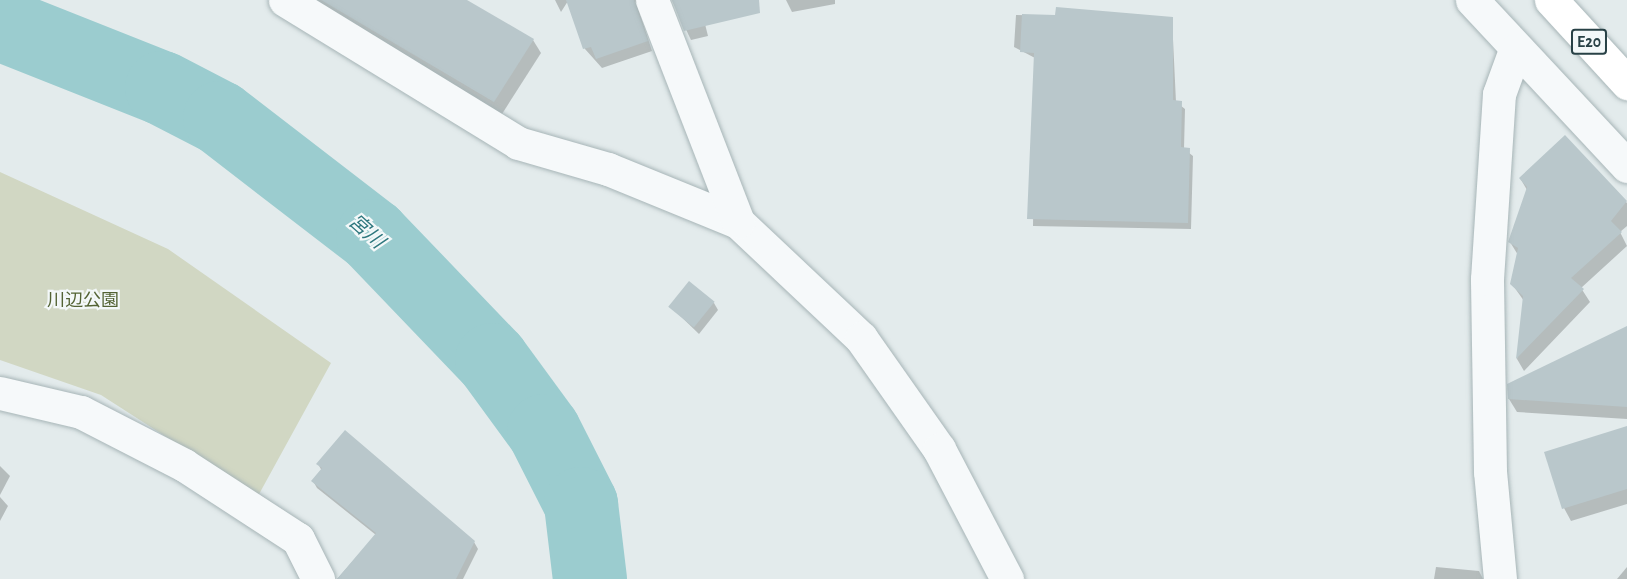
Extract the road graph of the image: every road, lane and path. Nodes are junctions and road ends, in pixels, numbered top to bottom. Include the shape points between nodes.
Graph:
1 (285, 0) edge
2 (652, 0) edge
3 (1472, 0) edge
4 (1551, 0) edge
5 (1515, 50) junction
6 (1627, 83) edge
7 (1627, 166) edge
8 (738, 222) junction
9 (0, 393) edge
10 (318, 579) edge
11 (1007, 579) edge
12 (1500, 579) edge

1 - 8 street via 518,143 608,168
2 - 8 street
3 - 5 street
4 - 6 highway, E20
5 - 7 street
5 - 12 street via 1499,94 1487,279 1490,472
8 - 11 street via 861,338 939,448
9 - 10 street via 81,412 184,465 298,539

